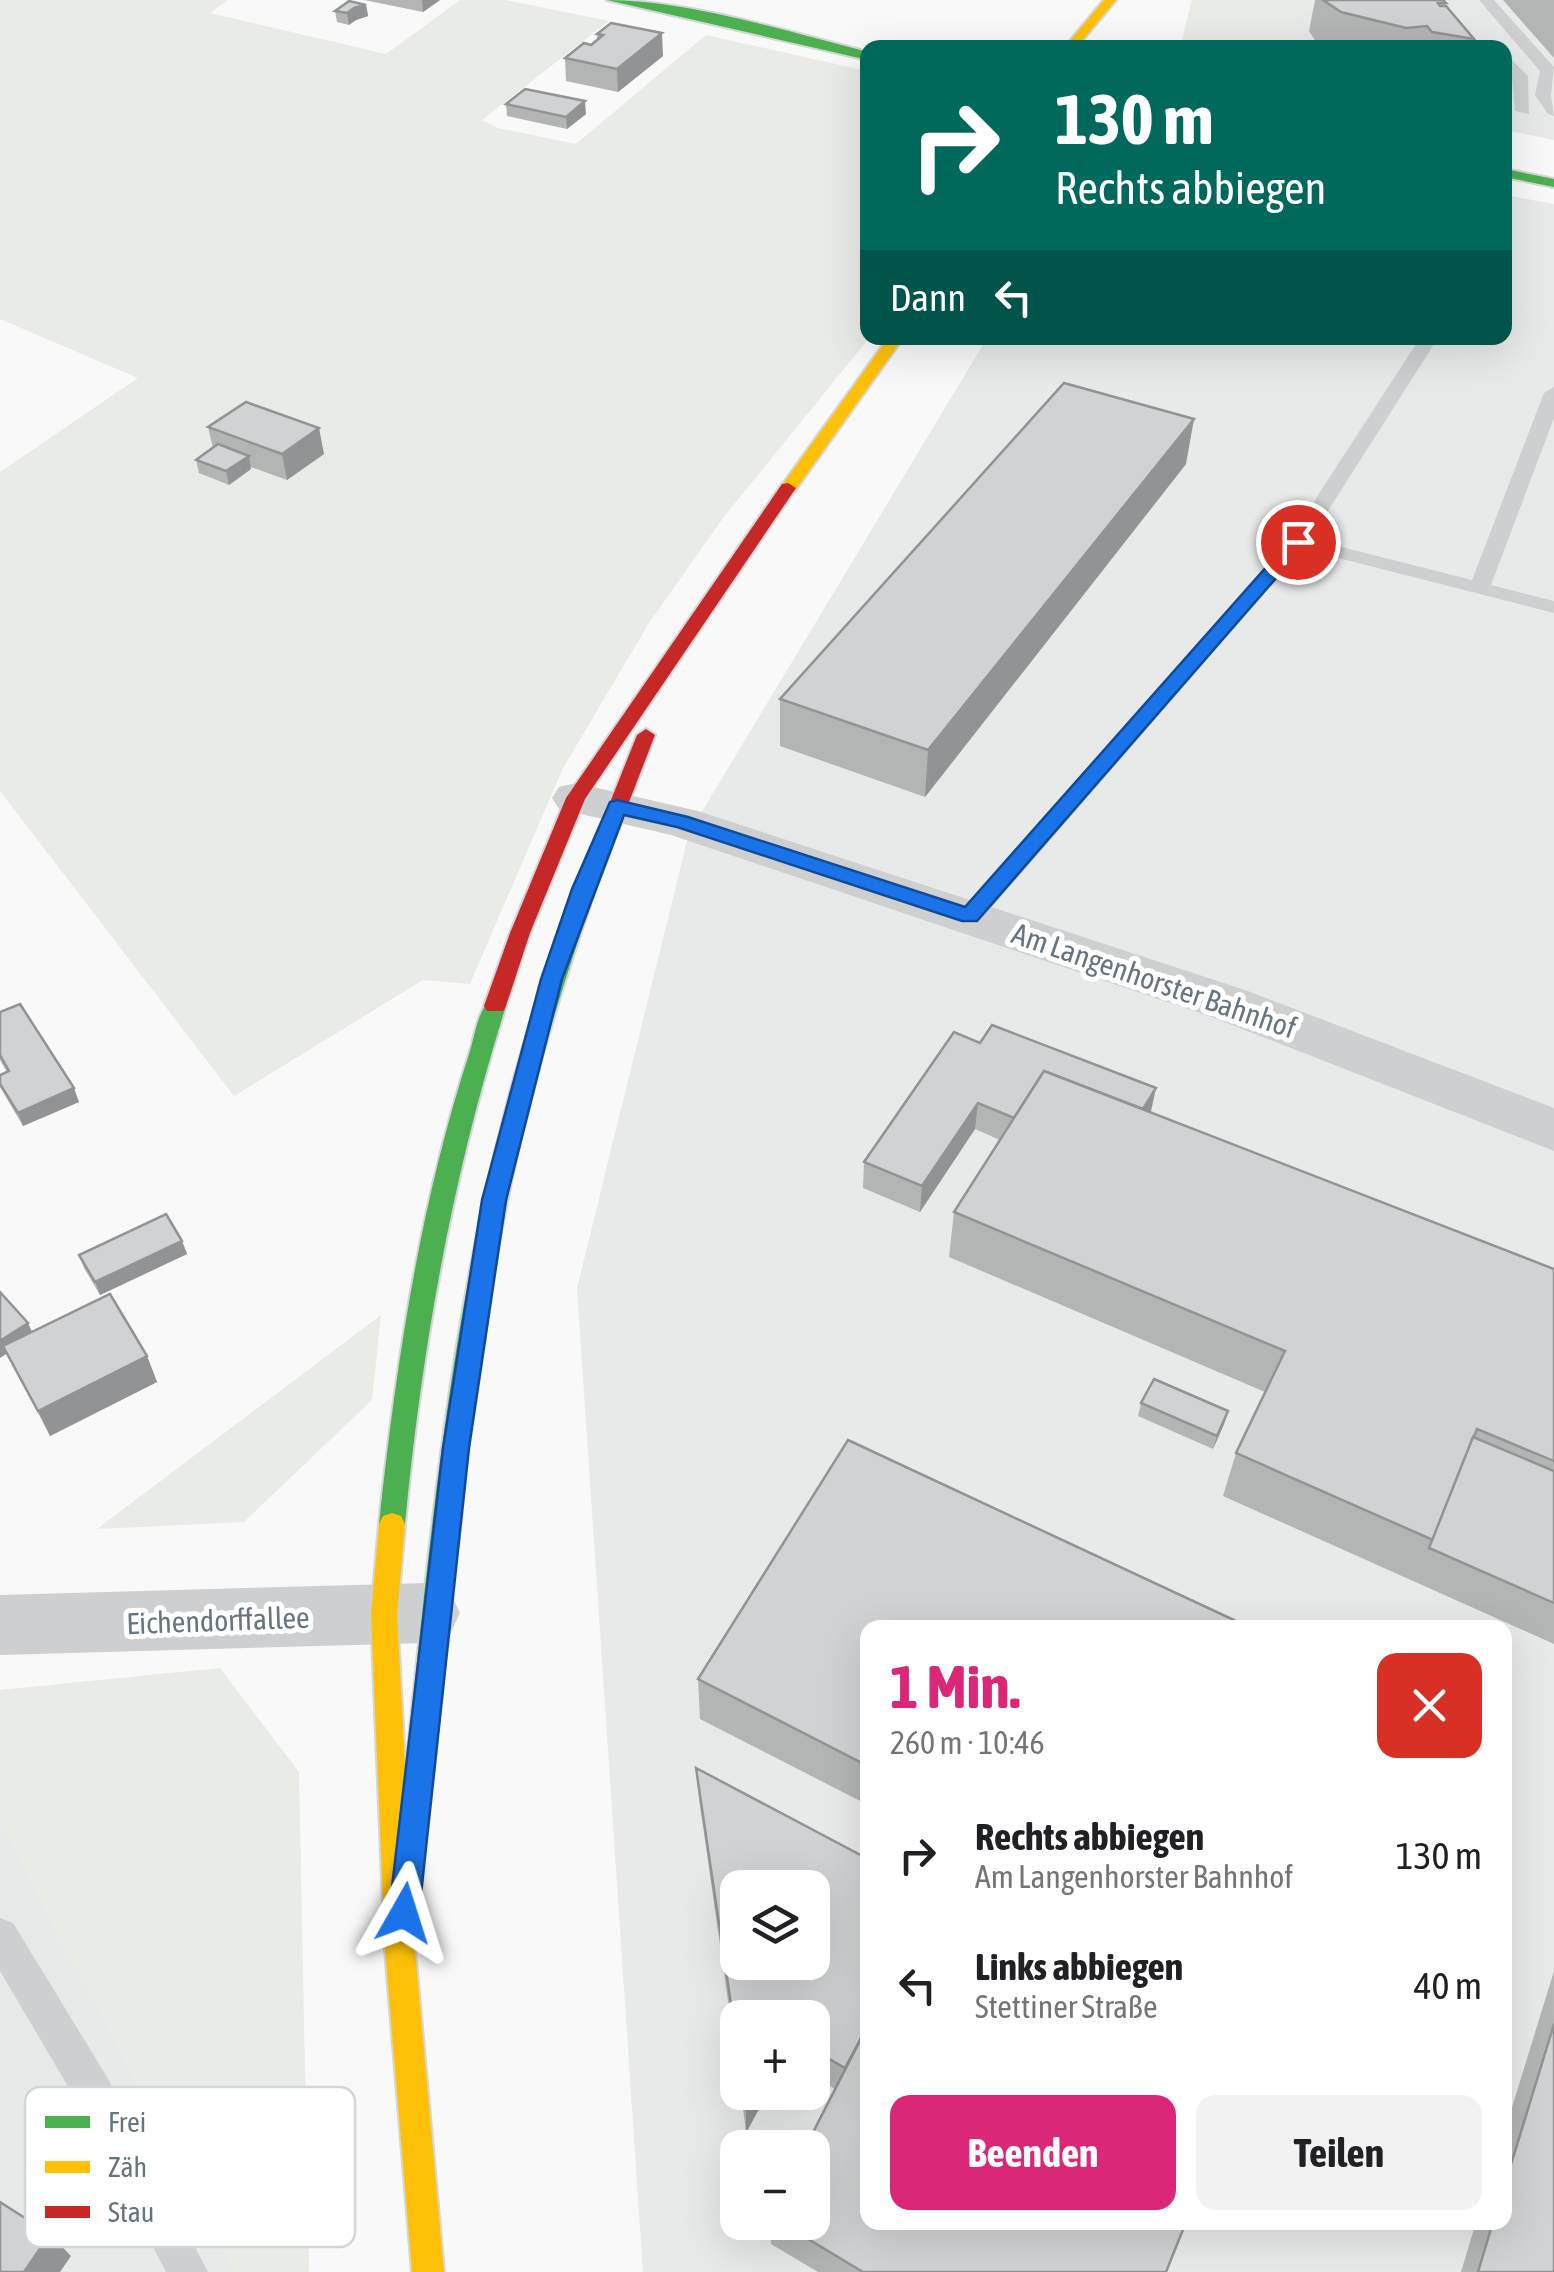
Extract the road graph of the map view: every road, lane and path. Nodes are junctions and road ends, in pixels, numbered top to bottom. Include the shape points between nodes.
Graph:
1 (613, 0) edge
2 (1110, 0) edge
3 (1486, 0) edge
4 (762, 29) junction
5 (1079, 40) edge
6 (860, 43) edge
7 (860, 54) edge
8 (1512, 67) edge
9 (1514, 109) edge
10 (1554, 111) edge
11 (1554, 128) edge
12 (1512, 174) edge
13 (1554, 183) edge
14 (890, 345) edge
15 (1425, 345) edge
16 (1554, 393) edge
17 (1298, 542) junction
18 (1479, 588) junction
19 (1554, 607) edge
20 (682, 647) junction
21 (597, 802) junction
22 (970, 916) junction
23 (1554, 1130) edge
24 (410, 1614) junction
25 (0, 1626) edge
26 (0, 1936) edge
27 (400, 1950) junction
28 (91, 2087) edge
29 (175, 2247) edge
30 (188, 2272) edge
31 (428, 2272) edge

1 - 4 street
2 - 5 street
3 - 10 lane via 1548,70 1543,95
4 - 6 street
4 - 7 street
8 - 9 lane via 1520,76
9 - 11 lane
12 - 13 street
14 - 20 street via 718,584
15 - 17 lane
16 - 18 lane
17 - 18 lane
17 - 22 lane
18 - 19 lane
20 - 21 street
20 - 21 street via 647,690
21 - 22 street, Am Langenhorster Bahnhof via 681,822
21 - 24 street via 582,889 494,1200
21 - 24 street via 520,933 474,1068 435,1225 399,1447
22 - 23 street, Am Langenhorster Bahnhof via 1227,1003
24 - 25 street, Eichendorffallee
24 - 27 street
24 - 27 street
26 - 28 lane
27 - 31 street
29 - 30 lane

